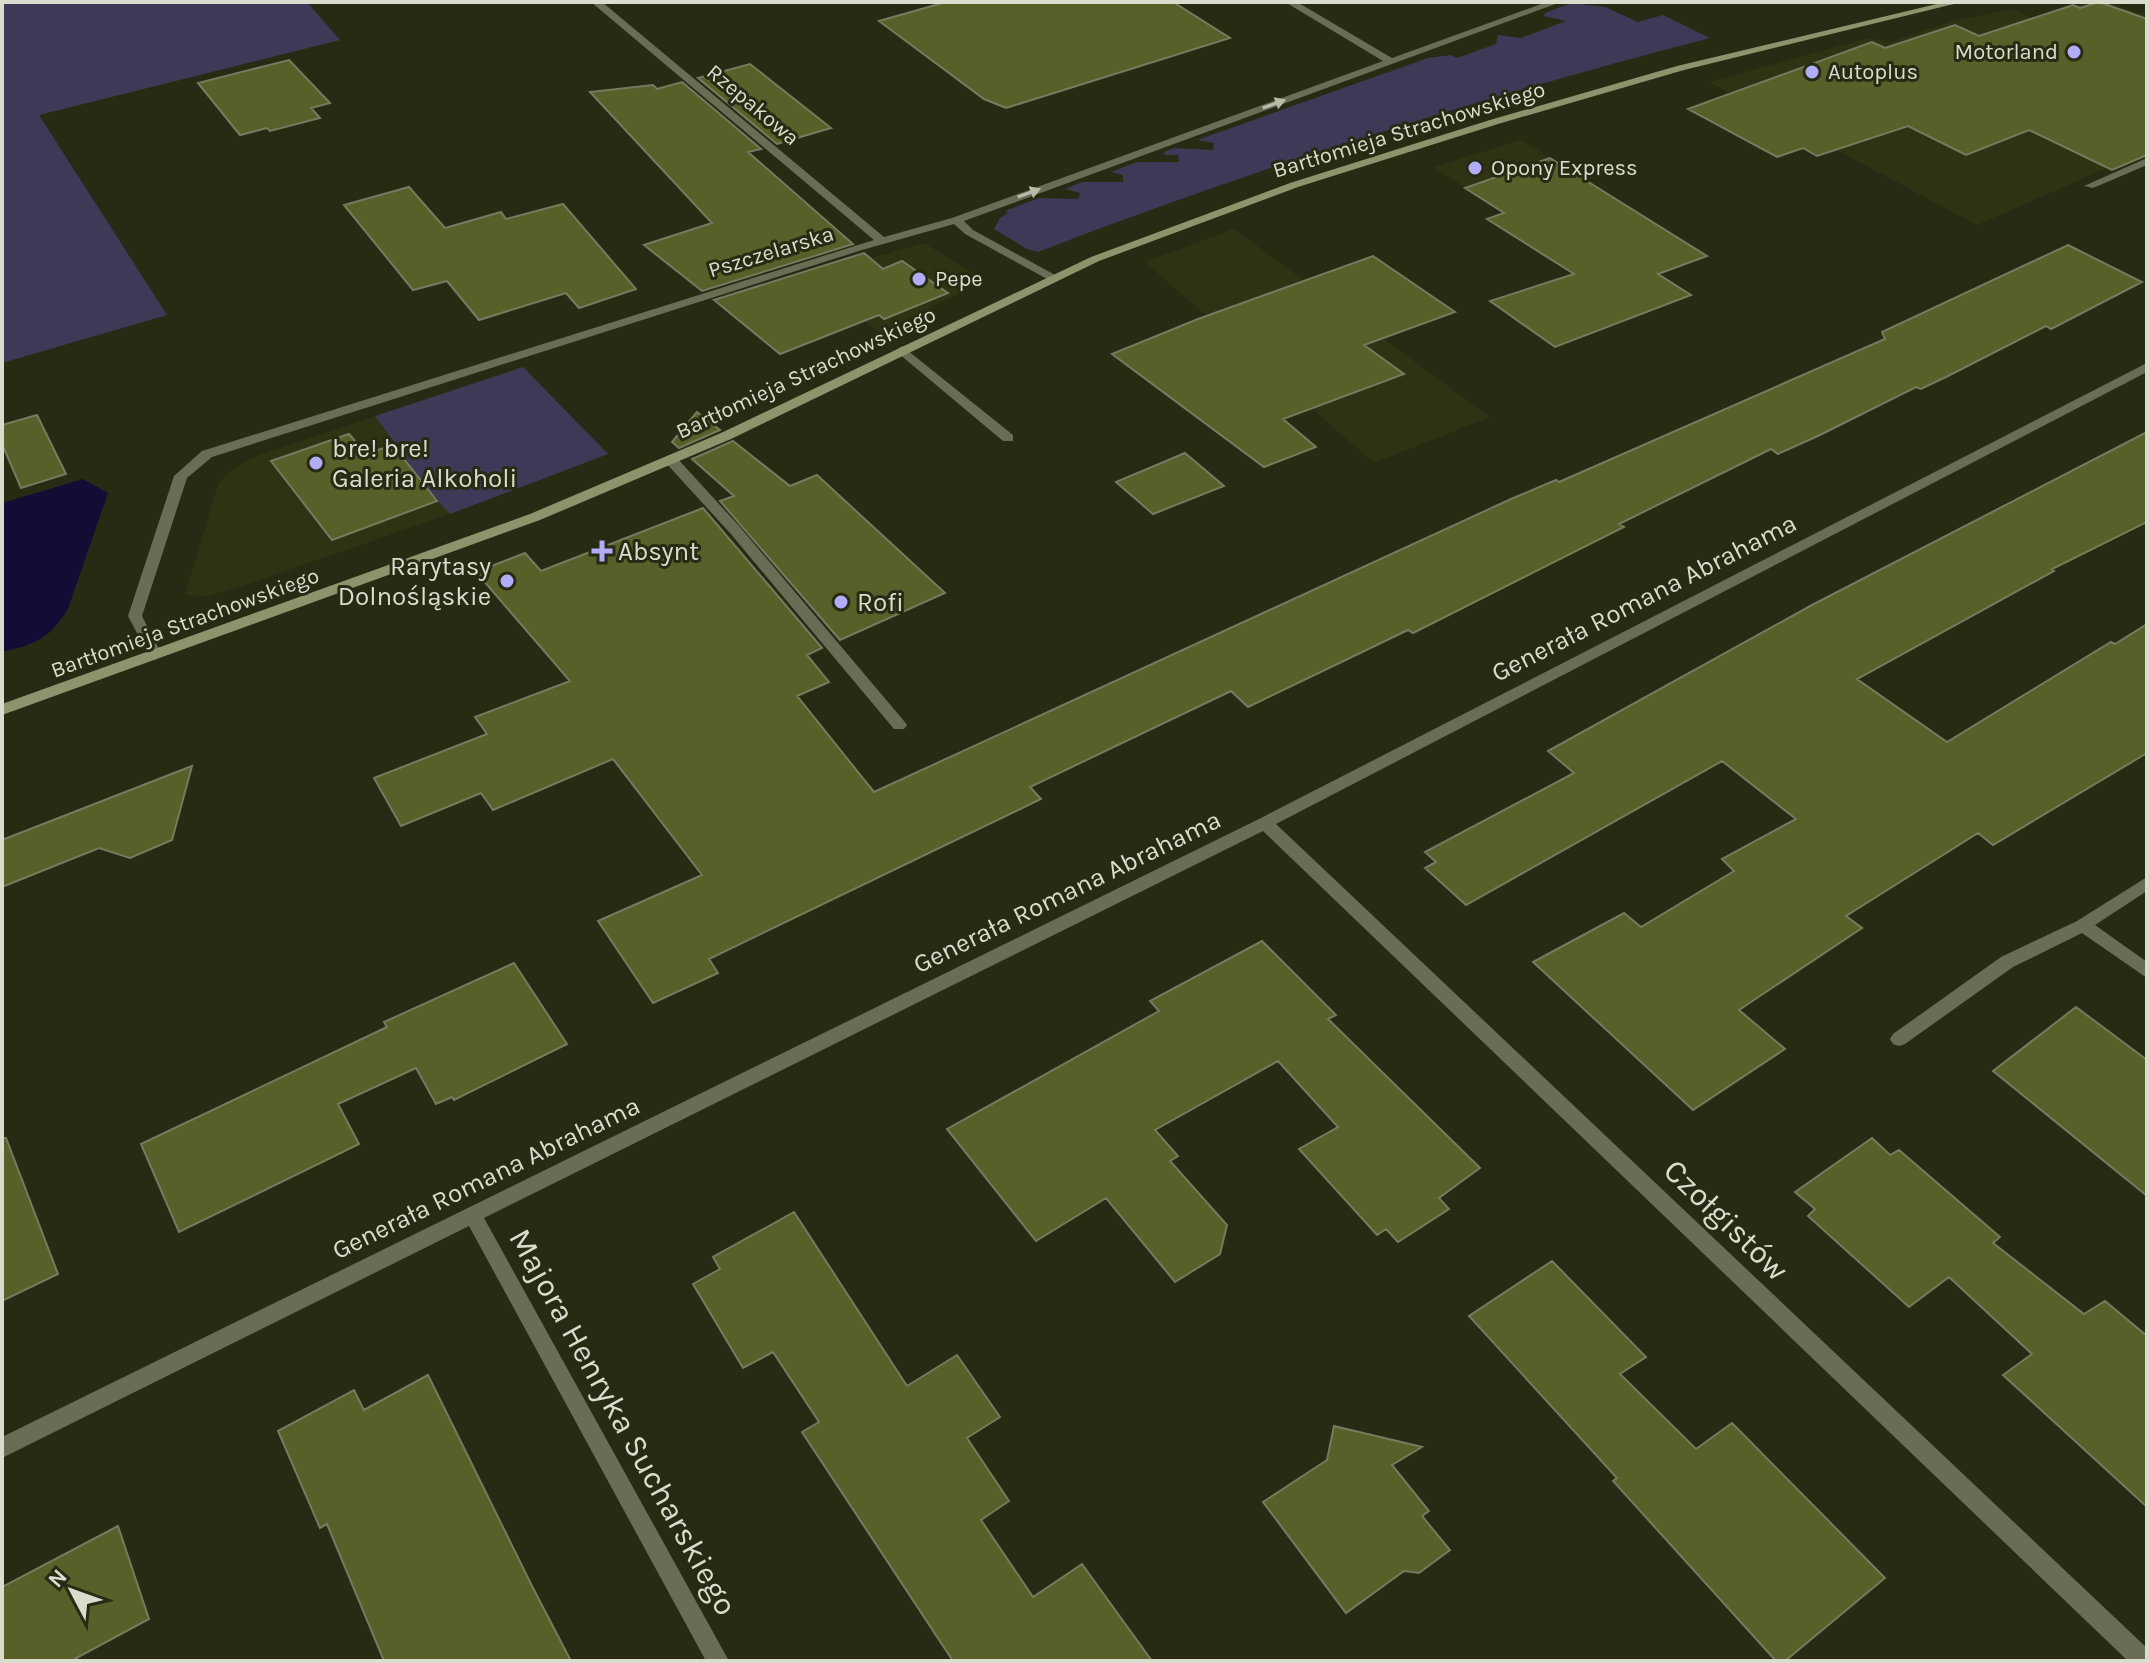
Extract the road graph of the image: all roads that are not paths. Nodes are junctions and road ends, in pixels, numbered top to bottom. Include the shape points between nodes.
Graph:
1 (596, 2) edge
2 (1290, 2) edge
3 (1556, 2) edge
4 (1957, 2) edge
5 (1391, 62) junction
6 (2147, 161) edge
7 (2089, 186) dead end
8 (956, 220) junction
9 (882, 241) junction
10 (1053, 278) junction
11 (902, 350) junction
12 (2147, 367) edge
13 (1008, 438) dead end
14 (671, 460) junction
15 (155, 655) junction
16 (2, 710) edge
17 (899, 725) dead end
18 (1265, 823) junction
19 (2147, 883) edge
20 (2083, 925) junction
21 (2147, 971) edge
22 (1899, 1039) dead end
23 (472, 1214) junction
24 (2, 1448) edge
25 (718, 1661) edge
26 (2144, 1661) edge

1 - 9 street, Rzepakowa
2 - 5 street
3 - 5 street, Pszczelarska
4 - 10 street, Bartłomieja Strachowskiego via 1708,61 1494,122 1294,185
8 -> 5 street, Pszczelarska
6 - 7 street
8 - 9 street, Pszczelarska
8 - 10 street
9 - 15 street, Pszczelarska via 207,454 181,476 135,616
10 - 11 street, Bartłomieja Strachowskiego
11 - 13 street
11 - 14 street, Bartłomieja Strachowskiego
12 - 18 street, Generała Romana Abrahama
14 - 15 street, Bartłomieja Strachowskiego via 535,517
14 - 17 street
15 - 16 street, Bartłomieja Strachowskiego
18 - 23 street, Generała Romana Abrahama
18 - 26 street, Czołgistów
19 - 20 street
20 - 21 street
20 - 22 street via 2007,962
23 - 24 street, Generała Romana Abrahama
23 - 25 street, Majora Henryka Sucharskiego

